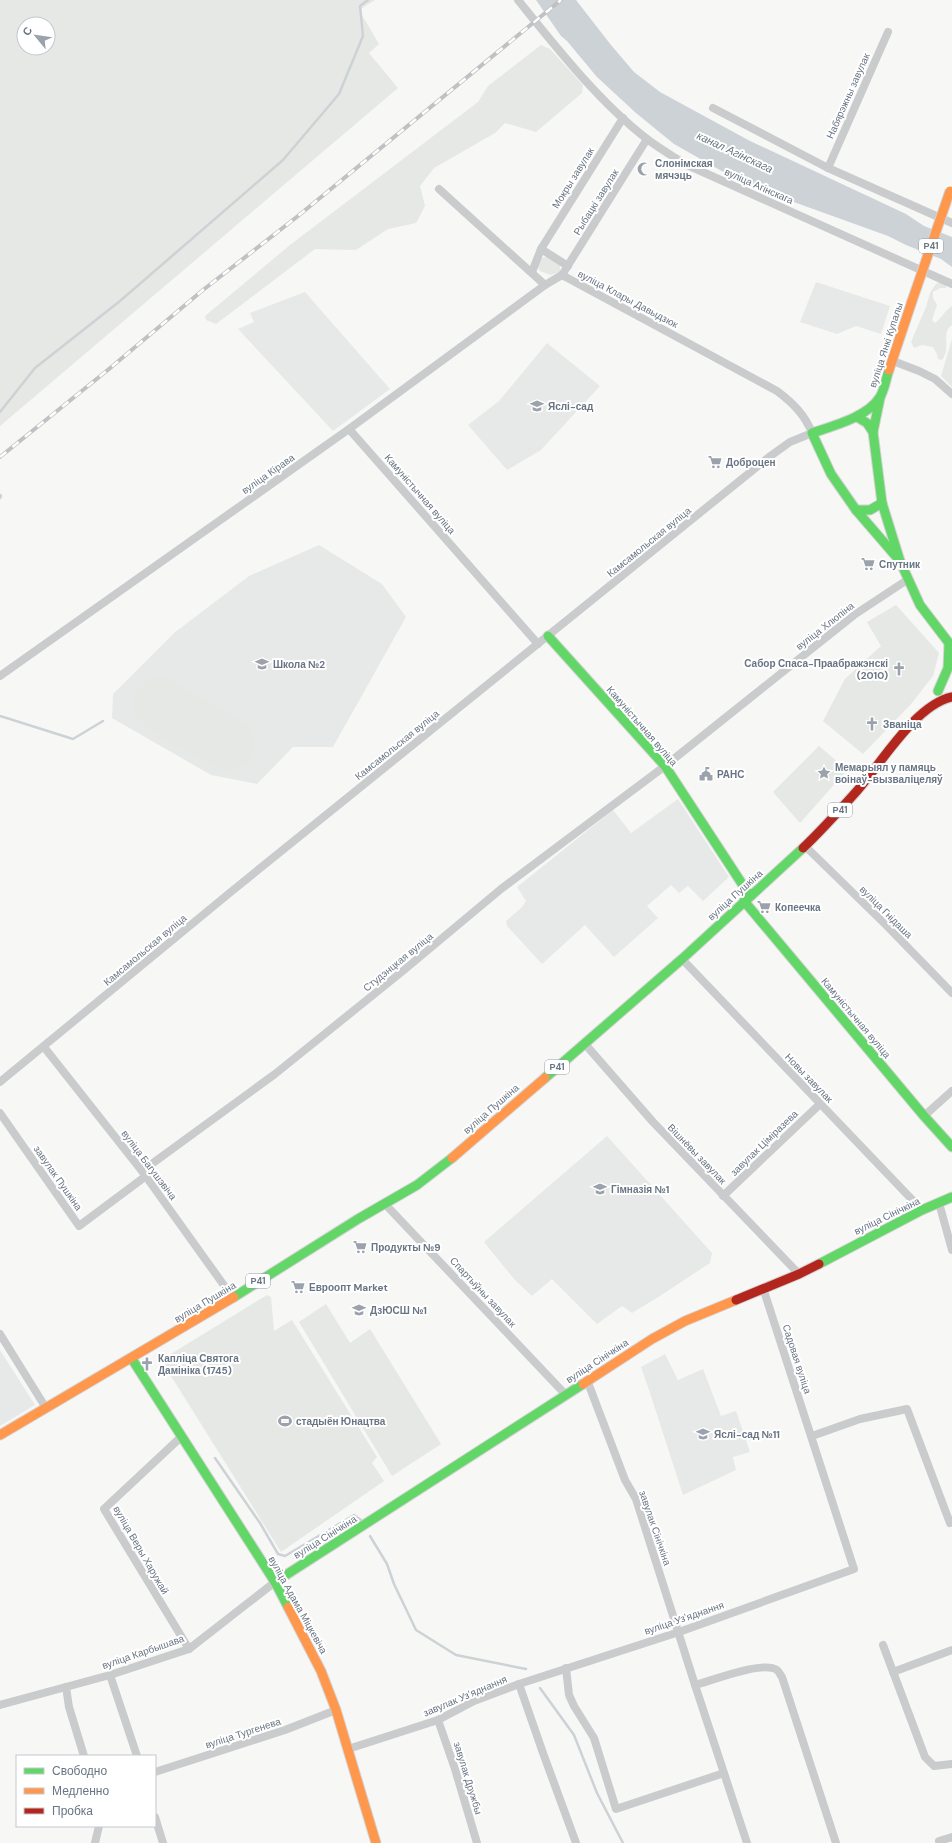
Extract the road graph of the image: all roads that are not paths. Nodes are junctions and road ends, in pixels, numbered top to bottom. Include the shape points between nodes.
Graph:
1 (518, 0) edge
2 (888, 32) dead end
3 (713, 108) dead end
4 (622, 118) junction
5 (647, 139) junction
6 (828, 168) junction
7 (439, 189) dead end
8 (951, 189) edge
9 (952, 222) edge
10 (540, 249) junction
11 (568, 266) junction
12 (532, 272) junction
13 (562, 276) junction
14 (952, 284) edge
15 (545, 285) junction
16 (893, 361) junction
17 (952, 394) edge
18 (880, 397) junction
19 (857, 417) junction
20 (349, 429) junction
21 (874, 432) junction
22 (812, 434) junction
23 (882, 503) junction
24 (856, 510) junction
25 (900, 561) junction
26 (907, 580) junction
27 (548, 636) junction
28 (538, 644) junction
29 (951, 645) edge
30 (0, 676) edge
31 (952, 681) edge
32 (938, 691) junction
33 (952, 692) edge
34 (948, 698) edge
35 (926, 709) junction
36 (665, 766) junction
37 (805, 846) junction
38 (747, 899) junction
39 (682, 959) junction
40 (952, 994) edge
41 (585, 1044) junction
42 (44, 1047) junction
43 (0, 1082) edge
44 (952, 1091) edge
45 (820, 1104) junction
46 (0, 1112) edge
47 (924, 1116) junction
48 (952, 1148) edge
49 (144, 1173) junction
50 (723, 1196) junction
51 (952, 1197) edge
52 (939, 1203) junction
53 (385, 1204) junction
54 (922, 1210) junction
55 (952, 1250) edge
56 (799, 1274) junction
57 (763, 1288) junction
58 (233, 1298) junction
59 (0, 1334) edge
60 (132, 1359) junction
61 (587, 1380) junction
62 (565, 1394) junction
63 (46, 1408) junction
64 (0, 1435) edge
65 (812, 1436) junction
66 (181, 1437) junction
67 (951, 1524) edge
68 (854, 1569) joint
69 (275, 1582) junction
70 (679, 1632) junction
71 (883, 1645) dead end
72 (189, 1649) junction
73 (952, 1650) edge
74 (566, 1668) junction
75 (893, 1672) junction
76 (110, 1675) junction
77 (520, 1684) junction
78 (695, 1685) junction
79 (66, 1687) junction
80 (0, 1705) edge
81 (336, 1710) junction
82 (438, 1720) junction
83 (348, 1749) junction
84 (84, 1755) edge
85 (136, 1755) edge
86 (952, 1764) edge
87 (156, 1772) edge
88 (724, 1773) junction
89 (156, 1820) edge
90 (99, 1827) edge
91 (952, 1837) edge
92 (939, 1841) dead end
93 (95, 1843) edge
94 (163, 1843) edge
95 (376, 1843) edge
96 (477, 1843) edge
97 (576, 1843) edge
98 (748, 1843) edge
99 (836, 1843) edge

1 - 4 street, вуліца Агінскага via 576,70
2 - 6 street, Набярэжны завулак
3 - 6 street
4 - 5 street, вуліца Агінскага
4 - 10 street, Мокры завулак
5 - 11 street, Рыбацкі завулак
5 - 14 street, вуліца Агінскага via 685,164
6 - 9 street
7 - 12 street
8 - 16 main road, вуліца Янкі Купалы / Р41, bridge
10 - 11 street
10 - 12 street, Мокры завулак
11 - 13 street, Рыбацкі завулак
12 - 15 street
13 - 15 street, вуліца Клары Давыдзюк
13 - 22 street, вуліца Клары Давыдзюк via 777,391 797,407 807,420
15 - 20 street, вуліца Кірава
16 - 17 street via 935,379
16 - 18 main road, вуліца Янкі Купалы / Р41
18 - 19 main road, вуліца Янкі Купалы / Р41
18 - 21 main road, Р41
19 - 21 main road via 867,423
19 - 22 main road, Р41
20 - 28 street, Камуністычная вуліца
20 - 30 street, вуліца Кірава
21 - 23 main road, Р41
22 - 24 main road, Р41 via 831,474
22 - 27 street, Камсамольская вуліца via 790,442 769,457
23 - 24 main road via 870,510
23 - 25 main road, Р41
24 - 25 main road, Р41
25 - 26 main road, Р41
26 - 29 main road, Р41 via 920,605
26 - 36 street, вуліца Хлюпіна via 854,615
27 - 28 street, Камсамольская вуліца
27 - 36 main road, Камуністычная вуліца
28 - 42 street, Камсамольская вуліца via 238,886
29 - 32 main road, Р41 via 948,674
31 - 32 main road, вуліца Пушкіна / Р41
32 - 35 main road, вуліца Пушкіна / Р41
33 - 34 main road, Р41
34 - 35 main road, вуліца Пушкіна / Р41
35 - 37 main road, вуліца Пушкіна / Р41 via 906,729 856,792
36 - 38 main road, Камуністычная вуліца
36 - 49 street, Студэнцкая вуліца via 501,889 275,1074
37 - 38 main road, вуліца Пушкіна / Р41
37 - 40 street, вуліца Гнідаша
38 - 39 main road, вуліца Пушкіна / Р41
38 - 47 main road, Камуністычная вуліца
39 - 41 main road, вуліца Пушкіна / Р41
39 - 45 street, Новы завулак
41 - 50 street, Вішнёвы завулак via 653,1122
41 - 53 main road, вуліца Пушкіна / Р41 via 436,1172
42 - 43 street, Камсамольская вуліца
42 - 49 street, вуліца Багушэвіча
44 - 47 street
45 - 50 street, завулак Ціміразева
45 - 54 street, Новы завулак
46 - 49 street, завулак Пушкіна via 79,1226
47 - 48 main road, Камуністычная вуліца
49 - 58 street, вуліца Багушэвіча
50 - 56 street, Вішнёвы завулак
51 - 52 main road, вуліца Сінічкіна
52 - 54 main road, вуліца Сінічкіна
52 - 55 street
53 - 58 main road, вуліца Пушкіна / Р41
53 - 62 street, Спартыўны завулак
54 - 56 main road, вуліца Сінічкіна
56 - 57 main road, вуліца Сінічкіна
57 - 61 main road, вуліца Сінічкіна via 685,1321
57 - 65 street, Садовая вуліца
58 - 60 main road, вуліца Пушкіна / Р41
59 - 63 street
60 - 63 main road, вуліца Пушкіна / Р41
60 - 66 main road, вуліца Адама Міцкевіча
61 - 62 main road, вуліца Сінічкіна
61 - 70 street, завулак Сінічкіна via 625,1480 636,1499
62 - 69 main road, вуліца Сінічкіна
63 - 64 main road, вуліца Пушкіна / Р41
65 - 67 street via 860,1419 907,1408
65 - 68 street, Садовая вуліца
66 - 69 main road, вуліца Адама Міцкевіча
66 - 72 street, вуліца Веры Харужай via 104,1509
68 - 70 street, вуліца Узʼяднання
69 - 72 street, вуліца Карбышава
69 - 81 main road, вуліца Адама Міцкевіча via 322,1671
70 - 74 street, вуліца Узʼяднання
70 - 78 street, завулак Сінічкіна
71 - 75 street
72 - 76 street, вуліца Карбышава
73 - 75 street
74 - 77 street, вуліца Узʼяднання
74 - 88 street via 569,1695 594,1738 616,1809
75 - 86 street via 925,1758 934,1766
76 - 79 street, вуліца Карбышава
76 - 85 street
77 - 82 street, завулак Узʼяднання via 474,1701
77 - 97 street, завулак Узʼяднання
78 - 88 street, завулак Сінічкіна
78 - 99 street via 758,1667 777,1670 782,1678
79 - 80 street, вуліца Карбышава
79 - 84 street via 69,1707
81 - 83 main road, вуліца Адама Міцкевіча
81 - 87 street, вуліца Тургенева via 285,1730
82 - 83 street, завулак Узʼяднання
82 - 96 street, завулак Дружбы
83 - 95 main road, вуліца Адама Міцкевіча
88 - 98 street, завулак Сінічкіна
89 - 94 street
90 - 93 street
91 - 92 street

